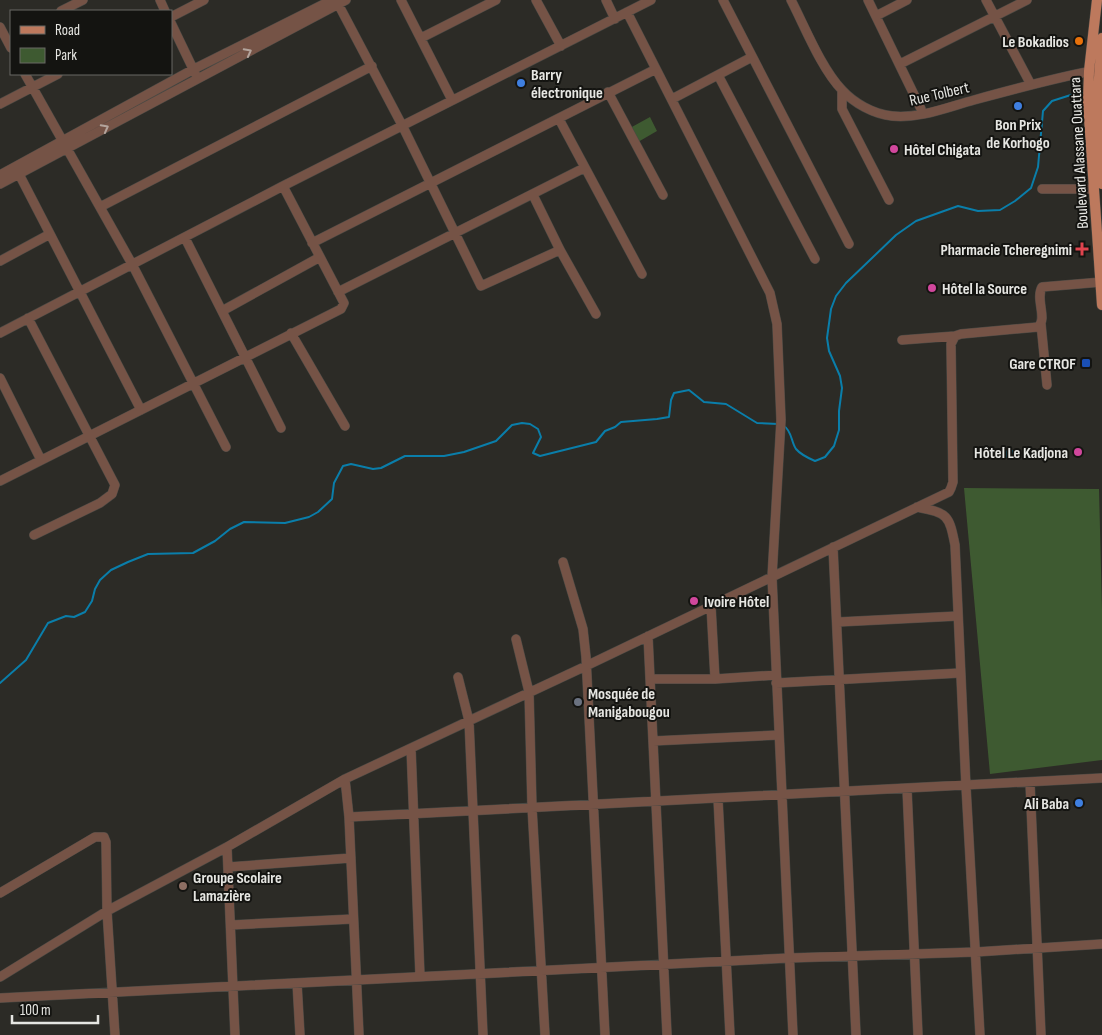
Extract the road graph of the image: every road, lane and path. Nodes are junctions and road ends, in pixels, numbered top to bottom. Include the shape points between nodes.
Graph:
1 (83, 0) edge
2 (204, 0) edge
3 (401, 0) edge
4 (496, 0) edge
5 (536, 0) edge
6 (606, 0) edge
7 (651, 0) edge
8 (723, 0) edge
9 (791, 0) edge
10 (798, 0) edge
11 (868, 0) edge
12 (907, 0) edge
13 (986, 0) edge
14 (1027, 0) edge
15 (1097, 0) edge
16 (338, 1) edge
17 (63, 10) edge
18 (627, 12) junction
19 (172, 16) edge
20 (876, 16) junction
21 (995, 17) junction
22 (615, 19) junction
23 (172, 25) edge
24 (0, 27) edge
25 (421, 38) junction
26 (1102, 38) edge
27 (7, 42) edge
28 (561, 46) junction
29 (752, 57) junction
30 (900, 64) junction
31 (372, 66) junction
32 (656, 69) junction
33 (1094, 72) junction
34 (196, 74) junction
35 (26, 75) edge
36 (56, 75) edge
37 (718, 75) junction
38 (1029, 81) junction
39 (32, 87) junction
40 (842, 90) junction
41 (608, 92) junction
42 (672, 99) junction
43 (452, 100) junction
44 (0, 104) edge
45 (921, 109) junction
46 (559, 119) junction
47 (402, 125) junction
48 (65, 145) junction
49 (1098, 163) edge
50 (584, 168) junction
51 (19, 174) junction
52 (0, 175) edge
53 (431, 183) junction
54 (0, 184) edge
55 (283, 186) junction
56 (1098, 186) edge
57 (1042, 189) dead end
58 (534, 195) junction
59 (663, 195) dead end
60 (889, 200) dead end
61 (100, 207) junction
62 (456, 233) junction
63 (50, 234) junction
64 (185, 238) junction
65 (312, 243) junction
66 (849, 244) dead end
67 (560, 250) junction
68 (320, 257) junction
69 (815, 259) dead end
70 (0, 260) edge
71 (132, 264) junction
72 (642, 274) dead end
73 (1101, 282) edge
74 (79, 292) junction
75 (338, 292) junction
76 (1102, 305) edge
77 (222, 311) junction
78 (596, 314) dead end
79 (28, 318) junction
80 (1041, 324) junction
81 (0, 333) edge
82 (291, 333) junction
83 (955, 336) junction
84 (902, 340) dead end
85 (246, 357) junction
86 (0, 378) edge
87 (193, 384) junction
88 (1047, 385) dead end
89 (141, 410) junction
90 (345, 426) dead end
91 (281, 428) dead end
92 (89, 436) junction
93 (226, 447) dead end
94 (41, 460) junction
95 (0, 481) edge
96 (917, 507) junction
97 (34, 535) dead end
98 (833, 548) junction
99 (563, 562) dead end
100 (772, 577) junction
101 (712, 606) junction
102 (958, 616) junction
103 (838, 622) junction
104 (648, 636) junction
105 (516, 639) dead end
106 (586, 666) junction
107 (960, 673) junction
108 (458, 677) dead end
109 (650, 679) junction
110 (715, 679) junction
111 (776, 679) junction
112 (840, 680) junction
113 (529, 692) junction
114 (468, 721) junction
115 (778, 735) junction
116 (653, 741) junction
117 (411, 748) junction
118 (345, 778) junction
119 (1102, 778) edge
120 (1030, 783) junction
121 (966, 787) junction
122 (907, 789) junction
123 (845, 792) junction
124 (781, 796) junction
125 (718, 799) junction
126 (656, 802) junction
127 (594, 805) junction
128 (532, 807) junction
129 (472, 811) junction
130 (412, 814) junction
131 (349, 818) junction
132 (227, 847) junction
133 (351, 858) junction
134 (228, 867) junction
135 (0, 892) edge
136 (108, 911) junction
137 (353, 919) junction
138 (231, 925) junction
139 (1102, 944) edge
140 (1037, 947) junction
141 (976, 952) junction
142 (913, 954) junction
143 (851, 956) junction
144 (789, 958) junction
145 (726, 963) junction
146 (664, 966) junction
147 (602, 968) junction
148 (541, 971) junction
149 (480, 974) junction
150 (420, 976) junction
151 (0, 978) edge
152 (357, 980) junction
153 (297, 983) junction
154 (233, 986) junction
155 (112, 992) junction
156 (0, 998) edge
157 (115, 1035) edge
158 (235, 1035) edge
159 (300, 1035) edge
160 (359, 1035) edge
161 (483, 1035) edge
162 (545, 1035) edge
163 (605, 1035) edge
164 (667, 1035) edge
165 (730, 1035) edge
166 (793, 1035) edge
167 (856, 1035) edge
168 (918, 1035) edge
169 (980, 1035) edge
170 (1042, 1035) edge

1 - 17 street
2 - 19 street
3 - 25 street
4 - 25 street
5 - 28 street
6 - 22 street
7 - 18 street
8 - 29 street
9 - 40 street, Rue Tolbert via 829,74
10 - 45 street, Rue Tolbert via 834,71 846,86 862,100 883,109
11 - 20 street
12 - 20 street
13 - 21 street
14 - 21 street
15 - 33 main road, Boulevard Alassane Ouattara
16 - 31 street
16 - 34 street
18 - 22 street
18 - 32 street
20 - 30 street
21 - 30 street
21 - 38 street
22 - 28 street
23 - 34 street
24 - 27 street
25 - 43 street
26 - 33 main road, Boulevard Alassane Ouattara
28 - 43 street
29 - 37 street
29 - 66 street
30 - 45 street
31 - 47 street
31 - 61 street
32 - 41 street
32 - 42 street
33 - 38 street, Rue Tolbert
33 - 40 street, Rue Tolbert via 1032,84 911,116 890,116 872,110
33 - 49 main road, Boulevard Alassane Ouattara
34 - 48 street
35 - 39 street
36 - 39 street
37 - 42 street
37 - 69 street
38 - 45 street, Rue Tolbert
39 - 44 street
39 - 48 street
40 - 60 street via 842,109
41 - 46 street
41 - 59 street
42 - 100 street via 770,293 777,324 781,420
43 - 47 street
46 - 50 street
46 - 53 street
47 - 53 street
47 - 55 street
48 - 51 street
48 - 52 street
48 - 61 street
49 - 56 main road, Boulevard Alassane Ouattara
50 - 58 street
50 - 72 street
51 - 54 street
51 - 63 street
53 - 62 street
53 - 65 street
55 - 64 street
55 - 65 street
56 - 57 street
56 - 73 main road, Boulevard Alassane Ouattara
58 - 62 street
58 - 67 street
61 - 71 street
62 - 67 street via 481,286
62 - 75 street
63 - 70 street
63 - 74 street
64 - 71 street
64 - 77 street
65 - 68 street
67 - 78 street
68 - 75 street
68 - 77 street
71 - 74 street
71 - 87 street
73 - 76 main road, Boulevard Alassane Ouattara
73 - 80 street via 1042,287 1039,294
74 - 79 street
74 - 89 street
75 - 82 street via 344,303 341,309
77 - 85 street
79 - 81 street
79 - 92 street
80 - 83 street via 1038,327
80 - 88 street
82 - 85 street
82 - 90 street
83 - 84 street
83 - 96 street via 951,344 953,482 943,495
85 - 87 street
85 - 91 street
86 - 94 street
87 - 89 street
87 - 93 street
89 - 92 street
92 - 94 street
92 - 97 street via 114,485 112,494
94 - 95 street
96 - 98 street
96 - 102 street via 938,511 947,517 951,525
98 - 100 street
98 - 103 street
99 - 106 street via 583,629
100 - 101 street
100 - 111 street
101 - 104 street
101 - 110 street
102 - 103 street
102 - 107 street
103 - 112 street
104 - 106 street
104 - 109 street
105 - 113 street
106 - 113 street
106 - 127 street
107 - 112 street
107 - 121 street
108 - 114 street
109 - 110 street
109 - 116 street
110 - 111 street
111 - 112 street
111 - 115 street
112 - 123 street
113 - 114 street
113 - 128 street
114 - 117 street
114 - 129 street
115 - 116 street
115 - 124 street
116 - 126 street
117 - 118 street
117 - 130 street
118 - 131 street
118 - 132 street
119 - 120 street
120 - 121 street
120 - 140 street
121 - 122 street
121 - 141 street
122 - 123 street
122 - 142 street
123 - 124 street
123 - 143 street
124 - 125 street
124 - 144 street
125 - 126 street
125 - 145 street
126 - 127 street
126 - 146 street
127 - 128 street
127 - 147 street
128 - 129 street
128 - 148 street
129 - 130 street
129 - 149 street
130 - 131 street
130 - 150 street
131 - 133 street
132 - 134 street
132 - 136 street
133 - 134 street
133 - 137 street
134 - 138 street
135 - 136 street via 101,836 106,842
136 - 151 street
136 - 155 street
137 - 138 street
137 - 152 street
138 - 154 street
139 - 140 street
140 - 141 street
140 - 170 street
141 - 142 street
141 - 169 street
142 - 143 street
142 - 168 street
143 - 144 street
143 - 167 street
144 - 145 street
144 - 166 street
145 - 146 street
145 - 165 street
146 - 147 street
146 - 164 street
147 - 148 street
147 - 163 street
148 - 149 street
148 - 162 street
149 - 150 street
149 - 161 street
150 - 152 street
152 - 153 street
152 - 160 street
153 - 154 street
153 - 159 street
154 - 155 street
154 - 158 street
155 - 156 street
155 - 157 street

